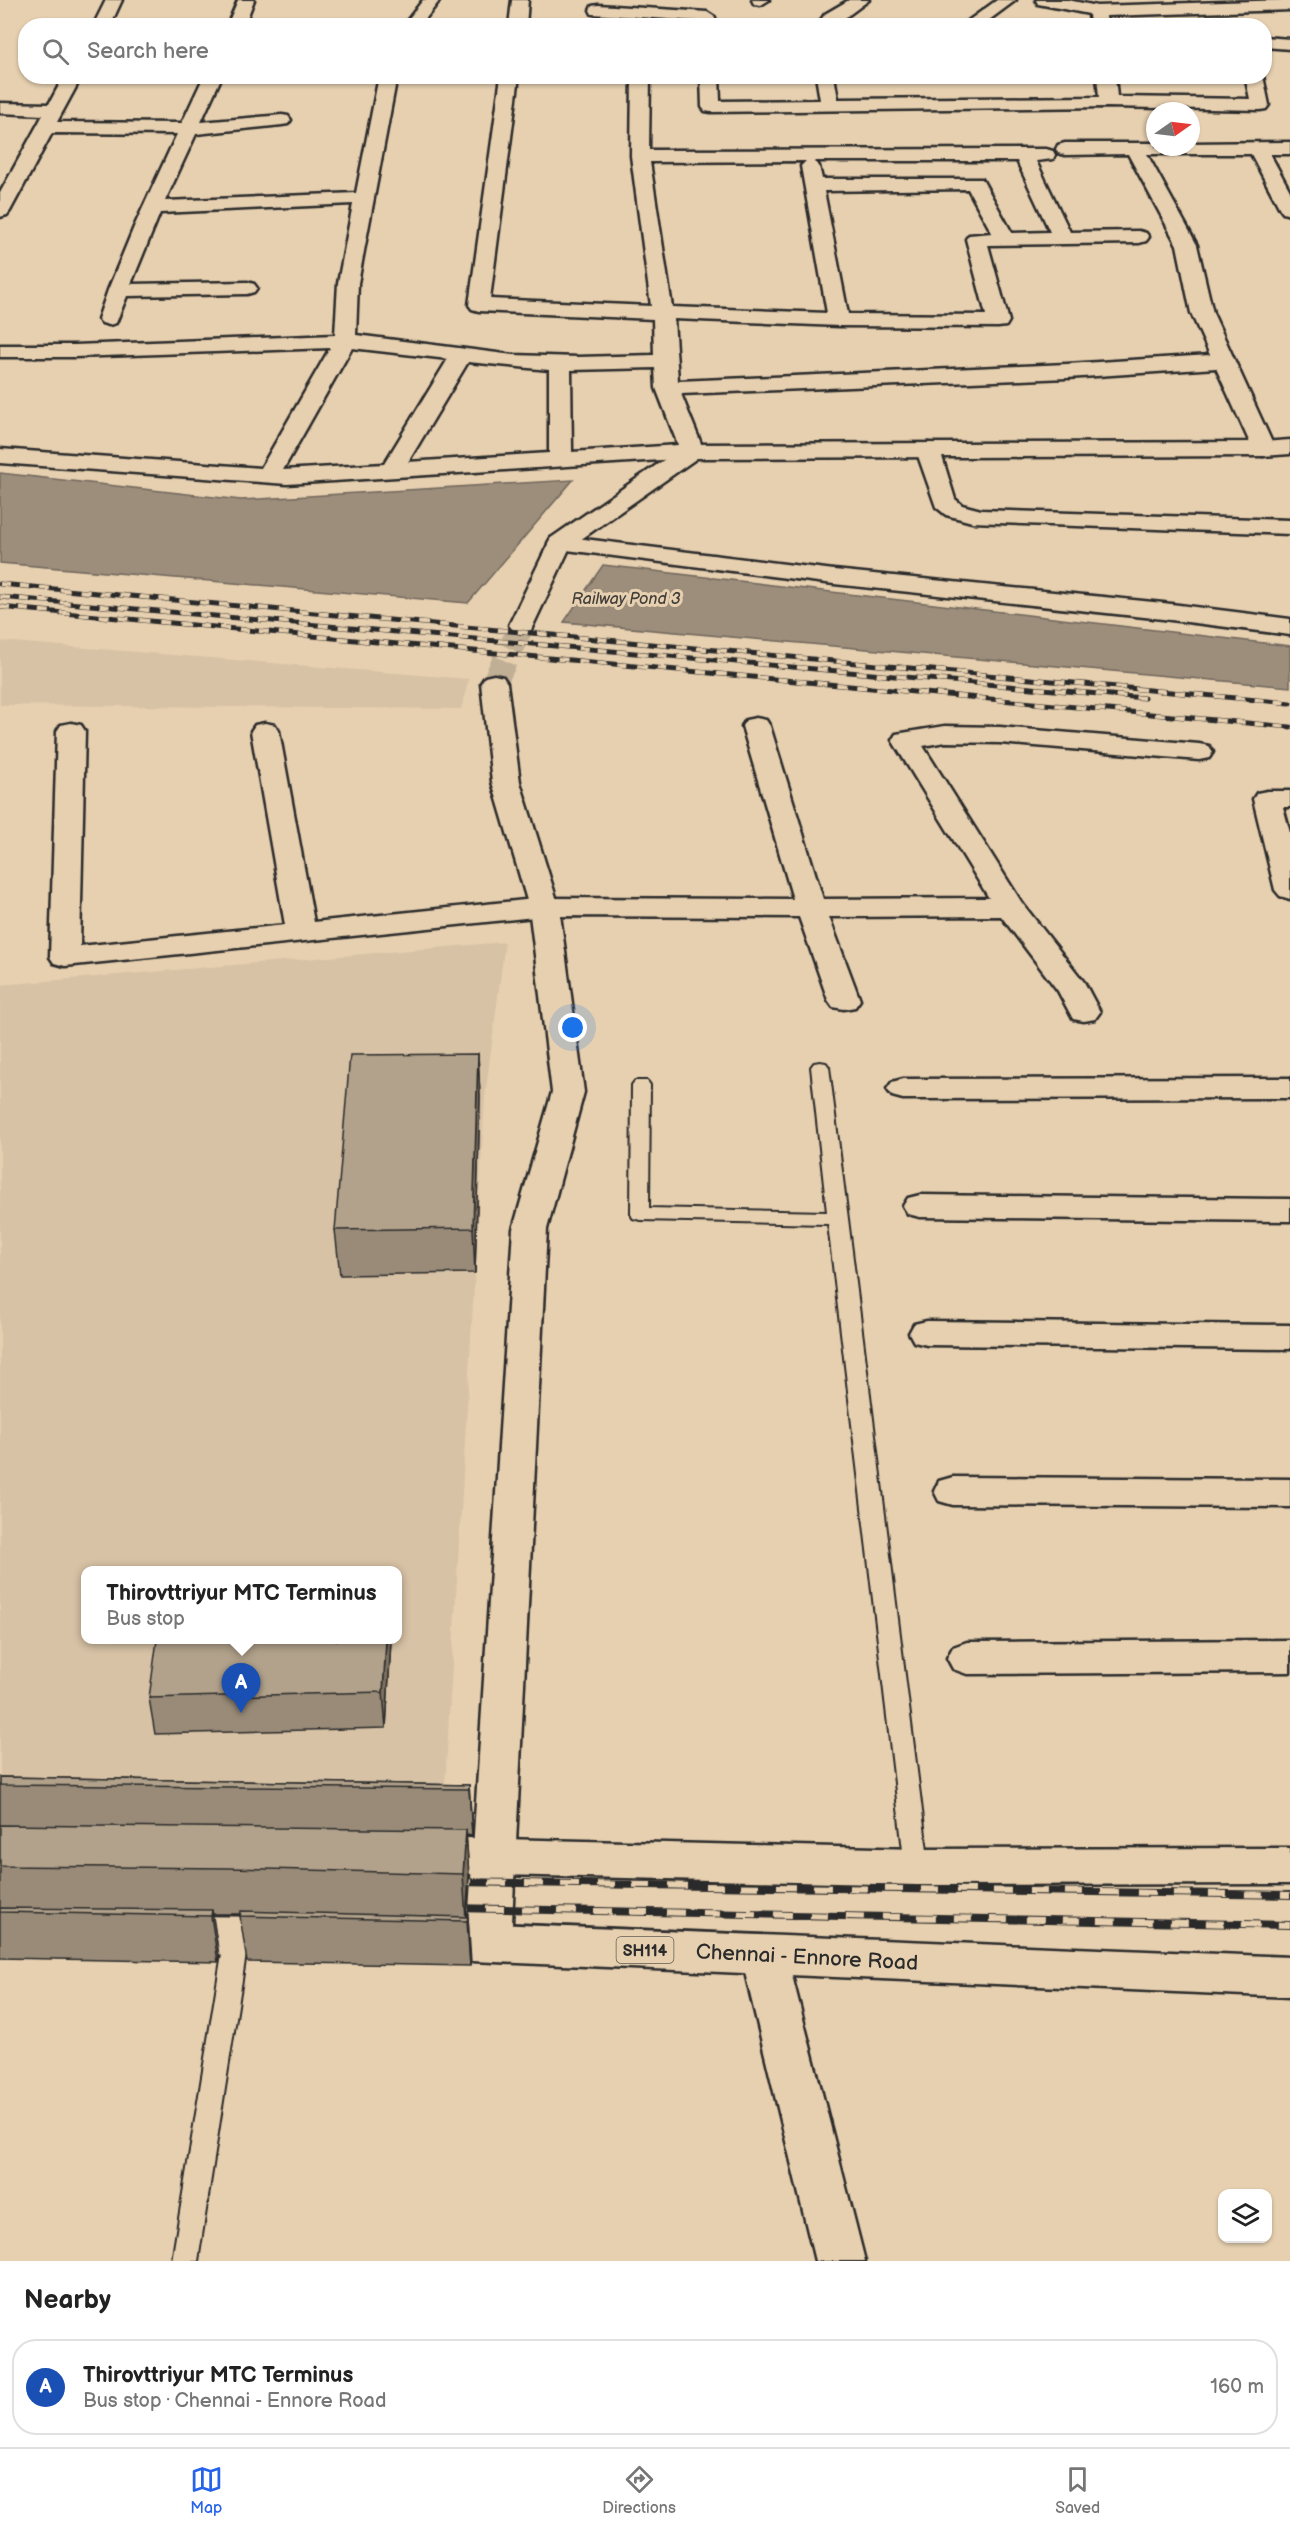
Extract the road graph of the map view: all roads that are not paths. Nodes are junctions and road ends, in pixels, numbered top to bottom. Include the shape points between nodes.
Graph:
1 (114, 0) edge
2 (246, 0) edge
3 (432, 0) edge
4 (520, 0) edge
5 (861, 0) edge
6 (1008, 0) edge
7 (1044, 0) edge
8 (1157, 5) edge
9 (1290, 5) edge
10 (1235, 8) junction
11 (598, 10) dead end
12 (105, 18) edge
13 (238, 18) edge
14 (417, 18) edge
15 (518, 18) edge
16 (637, 18) edge
17 (674, 18) edge
18 (706, 18) edge
19 (831, 18) edge
20 (983, 18) edge
21 (1098, 18) edge
22 (1239, 18) edge
23 (1272, 43) edge
24 (1290, 44) edge
25 (69, 84) edge
26 (210, 84) edge
27 (386, 84) edge
28 (509, 84) edge
29 (642, 84) edge
30 (710, 84) edge
31 (826, 84) edge
32 (1107, 84) edge
33 (1256, 84) edge
34 (1108, 102) junction
35 (1048, 103) junction
36 (830, 105) junction
37 (711, 107) junction
38 (0, 108) edge
39 (51, 119) junction
40 (282, 120) dead end
41 (190, 129) junction
42 (1257, 147) junction
43 (1134, 148) junction
44 (1290, 148) edge
45 (1065, 149) junction
46 (717, 155) junction
47 (808, 155) junction
48 (1024, 155) junction
49 (640, 156) junction
50 (1282, 183) edge
51 (814, 185) junction
52 (364, 198) junction
53 (153, 207) junction
54 (1290, 209) edge
55 (0, 211) edge
56 (1139, 237) dead end
57 (1063, 238) junction
58 (1005, 239) junction
59 (247, 288) dead end
60 (118, 290) junction
61 (663, 314) junction
62 (109, 319) dead end
63 (839, 320) junction
64 (345, 340) junction
65 (0, 351) edge
66 (462, 354) junction
67 (665, 361) junction
68 (1224, 361) junction
69 (560, 364) junction
70 (668, 388) junction
71 (1290, 447) edge
72 (1263, 449) junction
73 (928, 450) junction
74 (692, 451) junction
75 (0, 456) edge
76 (561, 459) junction
77 (392, 470) junction
78 (268, 476) junction
79 (1290, 527) edge
80 (560, 543) junction
81 (522, 626) tunnel mouth
82 (1290, 627) edge
83 (494, 683) tunnel mouth
84 (756, 726) dead end
85 (71, 731) dead end
86 (265, 731) dead end
87 (1199, 752) dead end
88 (1278, 799) edge
89 (1290, 887) edge
90 (544, 907) junction
91 (1009, 907) junction
92 (811, 908) junction
93 (301, 933) junction
94 (844, 1000) dead end
95 (1084, 1012) dead end
96 (820, 1067) dead end
97 (641, 1085) dead end
98 (1290, 1088) edge
99 (903, 1089) dead end
100 (920, 1206) dead end
101 (1290, 1210) edge
102 (837, 1218) junction
103 (927, 1333) dead end
104 (1290, 1337) edge
105 (952, 1491) dead end
106 (1290, 1493) edge
107 (1290, 1656) edge
108 (967, 1658) dead end
109 (388, 1855) edge
110 (494, 1856) junction
111 (1290, 1866) edge
112 (917, 1867) junction
113 (130, 1934) edge
114 (237, 1935) junction
115 (321, 1937) edge
116 (381, 1939) edge
117 (489, 1942) junction
118 (764, 1956) junction
119 (1290, 1977) edge
120 (185, 2261) edge
121 (840, 2261) edge

1 - 12 street
2 - 13 street
3 - 14 street
4 - 15 street
5 - 19 street
6 - 20 street
7 - 21 street
8 - 10 street
8 - 21 street
9 - 10 street
10 - 22 street
11 - 16 street
17 - 18 street
23 - 24 street
25 - 39 street
26 - 41 street
27 - 52 street
28 - 61 street via 479,305
29 - 49 street
30 - 37 street
31 - 36 street
32 - 34 street
33 - 34 street via 1260,105
34 - 35 street
35 - 36 street
35 - 45 street
36 - 37 street
37 - 46 street
38 - 39 street
39 - 41 street
39 - 55 street
40 - 41 street
41 - 53 street
42 - 43 street
42 - 44 street
42 - 50 street
43 - 45 street
43 - 68 street via 1187,245 1202,314
45 - 48 street via 1055,155
46 - 47 street
46 - 49 street
47 - 48 street
47 - 51 street
48 - 57 street
49 - 61 street
50 - 54 street
51 - 58 street via 975,183
51 - 63 street
52 - 53 street
52 - 64 street via 348,283
53 - 60 street
56 - 57 street
57 - 58 street
58 - 63 street via 976,239 998,321
59 - 60 street
60 - 62 street
61 - 63 street
61 - 67 street
64 - 65 street
64 - 66 street
64 - 78 street
66 - 69 street
66 - 77 street
67 - 69 street
67 - 70 street
68 - 70 street
68 - 72 street
69 - 76 street
70 - 74 street
71 - 72 street
72 - 73 street
73 - 74 street
73 - 79 street via 944,502 954,510 981,517
74 - 76 street
74 - 80 street
75 - 78 street
76 - 77 street
77 - 78 street
80 - 81 street
80 - 82 street
83 - 90 street via 506,782
84 - 92 street
85 - 93 street via 65,957
86 - 93 street
87 - 91 street via 1000,735 945,734 906,740
88 - 89 street
90 - 92 street
90 - 93 street
90 - 110 street via 568,1092 530,1229
91 - 92 street
91 - 95 street via 1073,989
92 - 94 street
96 - 102 lane
97 - 102 lane via 640,1214
98 - 99 street
100 - 101 street
102 - 112 lane
103 - 104 street
105 - 106 street
107 - 108 street
109 - 110 street
110 - 112 street
110 - 117 street
111 - 112 street
113 - 114 street
114 - 115 street
114 - 120 lane
116 - 117 street, Chennai - Ennore Road / SH114
117 - 118 street, Chennai - Ennore Road / SH114
118 - 119 street, Chennai - Ennore Road / SH114
118 - 121 street

